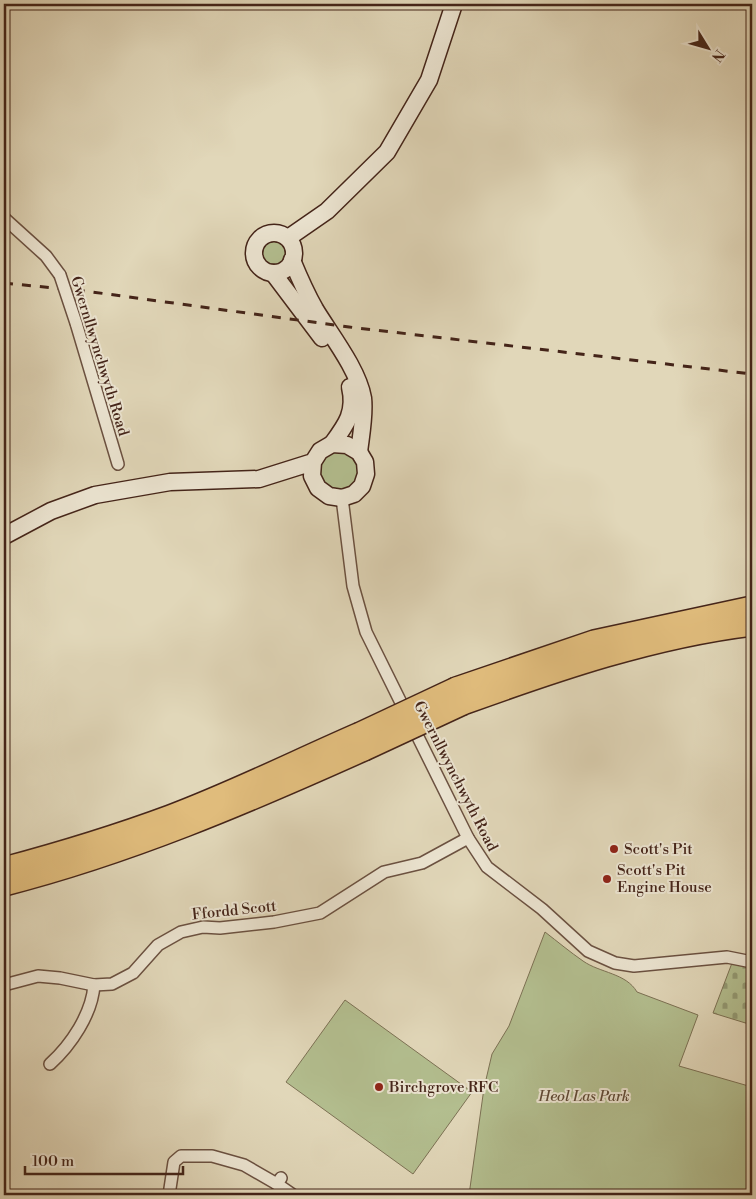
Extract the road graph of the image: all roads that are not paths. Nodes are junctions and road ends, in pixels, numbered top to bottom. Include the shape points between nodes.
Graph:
1 (454, 4) edge
2 (4, 218) edge
3 (288, 238) junction
4 (292, 260) junction
5 (273, 273) junction
6 (332, 444) junction
7 (359, 452) junction
8 (313, 462) junction
9 (118, 464) dead end
10 (342, 498) junction
11 (4, 536) edge
12 (752, 607) edge
13 (752, 625) edge
14 (459, 696) junction
15 (361, 742) junction
16 (276, 770) junction
17 (468, 838) junction
18 (4, 854) edge
19 (4, 868) edge
20 (51, 873) junction
21 (4, 885) edge
22 (4, 891) edge
23 (752, 962) edge
24 (4, 985) edge
25 (94, 985) junction
26 (50, 1064) dead end
27 (170, 1195) edge
28 (293, 1195) edge

1 - 3 main road via 429,80 387,152 327,211
2 - 9 street, Gwernllwynchwyth Road, bridge via 46,256 60,275
3 - 4 main road via 294,251
3 - 5 main road via 270,233 256,244 256,263
4 - 5 main road via 286,269
4 - 7 main road via 305,291 355,376 362,397
5 - 6 main road via 333,352 348,382 353,400 348,423
6 - 7 main road via 347,444
6 - 8 main road via 320,451
7 - 10 main road via 365,462 362,486 354,494
8 - 10 main road via 312,476 318,488 329,496
8 - 11 main road via 259,479 170,482 96,495 51,511
10 - 17 street, Gwernllwynchwyth Road via 352,586 366,632
12 - 14 highway via 594,641
13 - 14 highway via 666,640
14 - 15 highway, bridge
15 - 16 highway
15 - 20 highway via 236,807
16 - 18 highway via 170,810
16 - 19 highway via 171,815
17 - 23 street, Gwernllwynchwyth Road via 487,867 542,909 588,952 615,963 634,966 727,957
17 - 25 street, Ffordd Scott via 422,862 384,872 320,913 250,930 203,927 181,932 158,945 133,973 112,984
20 - 21 highway
20 - 22 highway
24 - 25 street, Ffordd Scott via 38,976
25 - 26 street via 86,1018
27 - 28 street via 174,1162 181,1156 212,1156 244,1164 279,1181

